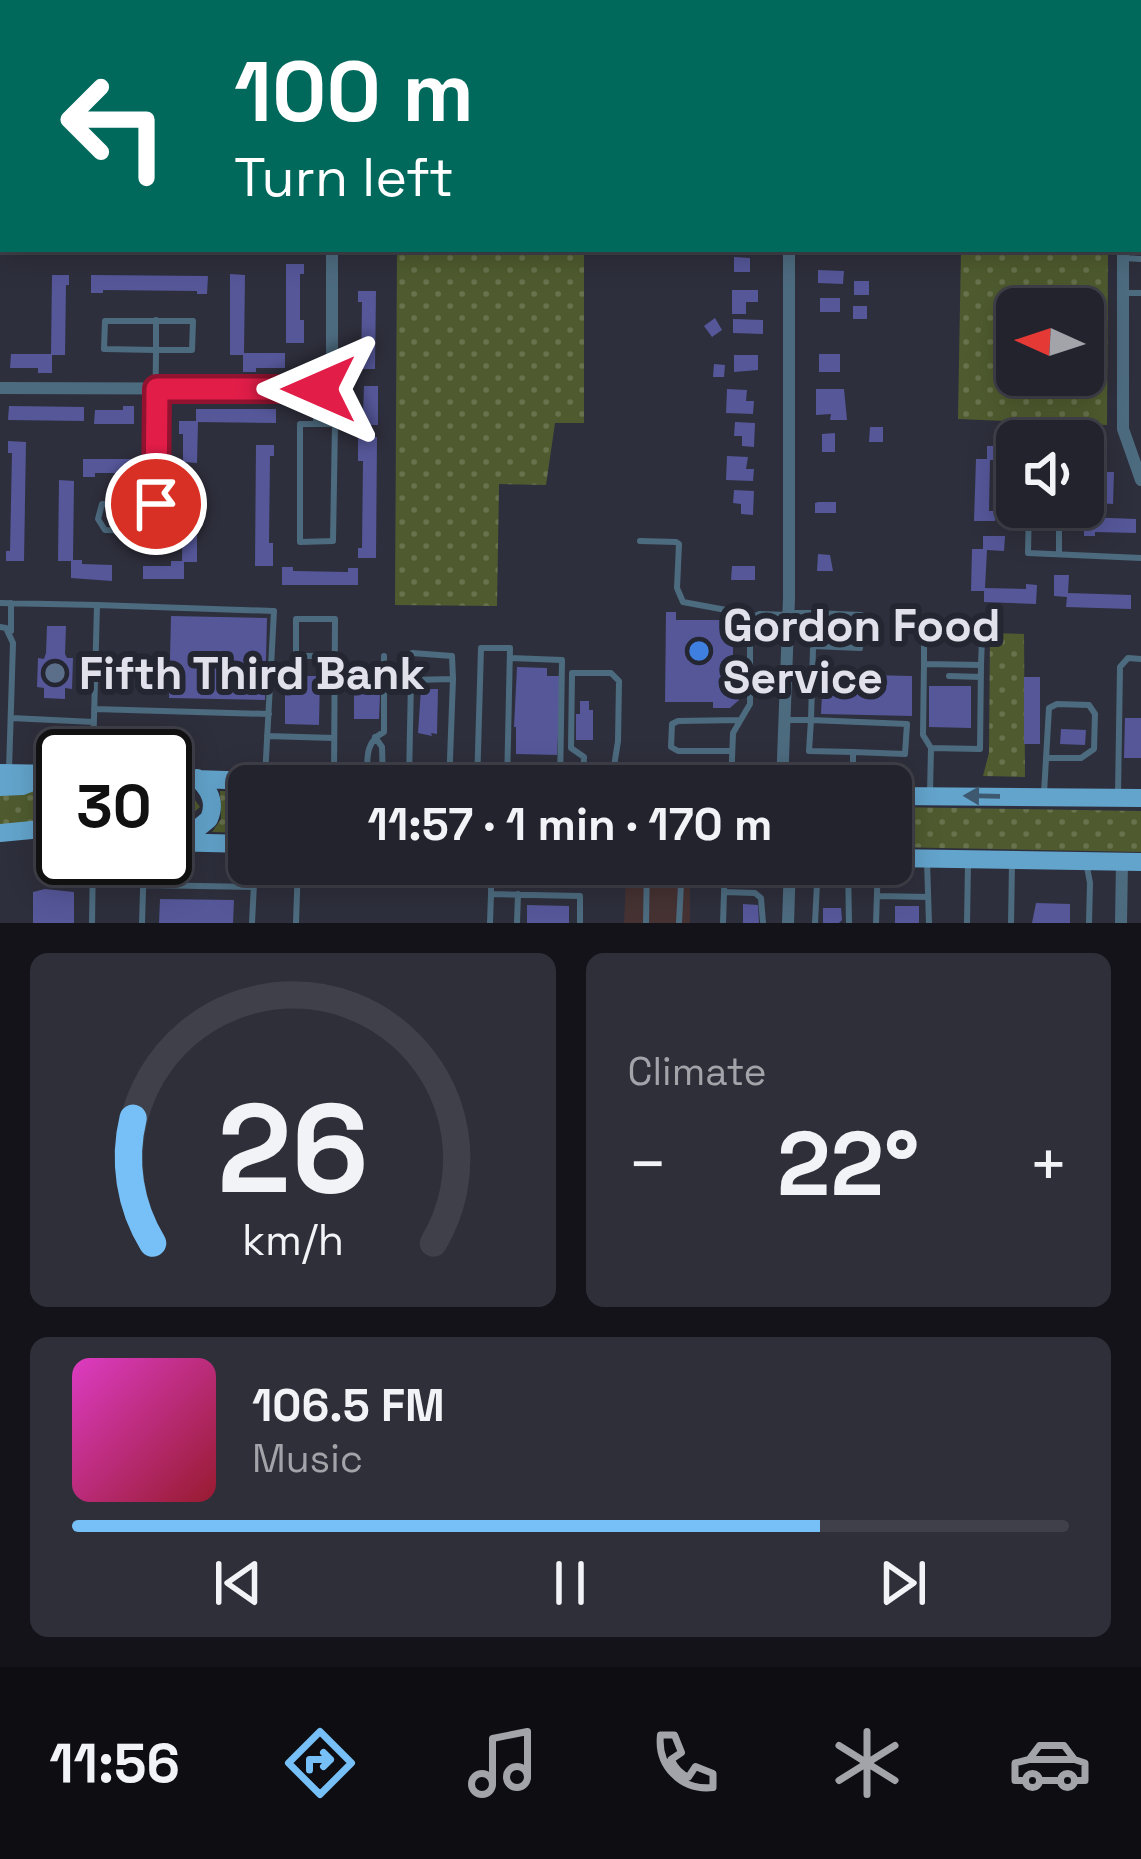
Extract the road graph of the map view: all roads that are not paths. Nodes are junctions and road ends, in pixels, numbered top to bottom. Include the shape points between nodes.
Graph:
1 (332, 252) edge
2 (789, 252) edge
3 (1123, 254) edge
4 (1141, 259) edge
5 (1123, 293) junction
6 (1141, 293) edge
7 (156, 320) junction
8 (156, 350) junction
9 (0, 388) edge
10 (157, 389) junction
11 (316, 390) junction
12 (316, 424) junction
13 (1135, 448) edge
14 (1141, 480) edge
15 (156, 504) junction
16 (1029, 528) edge
17 (1059, 528) edge
18 (640, 541) dead end
19 (1059, 554) junction
20 (1141, 558) edge
21 (0, 603) edge
22 (11, 603) junction
23 (97, 605) junction
24 (814, 613) junction
25 (788, 614) junction
26 (753, 615) junction
27 (0, 627) edge
28 (10, 634) junction
29 (813, 646) junction
30 (335, 656) junction
31 (384, 656) dead end
32 (510, 658) junction
33 (1141, 659) edge
34 (924, 664) junction
35 (981, 665) junction
36 (949, 676) dead end
37 (981, 677) junction
38 (410, 680) junction
39 (453, 680) junction
40 (94, 709) junction
41 (268, 714) junction
42 (10, 718) junction
43 (740, 720) junction
44 (784, 720) junction
45 (811, 720) junction
46 (94, 722) junction
47 (94, 729) edge
48 (268, 736) junction
49 (375, 737) junction
50 (334, 738) junction
51 (931, 748) junction
52 (732, 751) junction
53 (854, 752) junction
54 (1047, 758) junction
55 (266, 765) edge
56 (334, 765) edge
57 (371, 765) edge
58 (379, 765) edge
59 (411, 765) edge
60 (450, 765) edge
61 (478, 765) edge
62 (507, 765) edge
63 (560, 765) edge
64 (584, 765) edge
65 (614, 765) edge
66 (732, 765) edge
67 (783, 765) edge
68 (854, 765) edge
69 (36, 776) edge
70 (3, 778) edge
71 (192, 778) edge
72 (197, 778) junction
73 (228, 779) edge
74 (912, 795) edge
75 (930, 795) junction
76 (1044, 796) junction
77 (1118, 798) junction
78 (1141, 798) edge
79 (192, 829) edge
80 (36, 831) edge
81 (0, 836) edge
82 (36, 838) edge
83 (192, 843) edge
84 (228, 844) edge
85 (912, 858) edge
86 (927, 858) junction
87 (968, 859) junction
88 (1012, 860) junction
89 (1085, 861) junction
90 (1131, 862) edge
91 (93, 885) edge
92 (144, 885) joint
93 (297, 885) edge
94 (490, 885) edge
95 (647, 885) edge
96 (681, 885) edge
97 (724, 885) edge
98 (789, 885) edge
99 (817, 885) edge
100 (848, 885) edge
101 (877, 885) edge
102 (254, 887) joint
103 (724, 892) junction
104 (490, 894) junction
105 (518, 894) junction
106 (876, 896) junction
107 (928, 897) junction
108 (92, 923) edge
109 (142, 923) edge
110 (252, 923) edge
111 (296, 923) edge
112 (490, 923) edge
113 (517, 923) edge
114 (580, 923) edge
115 (646, 923) edge
116 (679, 923) edge
117 (723, 923) edge
118 (763, 923) edge
119 (788, 923) edge
120 (814, 923) edge
121 (849, 923) edge
122 (876, 923) edge
123 (929, 923) edge
124 (967, 923) edge
125 (1011, 923) edge
126 (1089, 923) edge
127 (1121, 923) edge

1 - 11 street via 332,372
2 - 25 street
3 - 4 lane
3 - 5 street
5 - 6 lane
5 - 13 street via 1122,414
7 - 8 lane
7 - 8 lane via 193,321 192,350
7 - 8 lane via 105,321 104,349
8 - 10 lane
9 - 10 street
10 - 11 street
10 - 15 lane
11 - 12 lane
12 - 12 lane via 300,424 300,542 333,541 335,424
13 - 14 street
15 - 15 lane via 154,531 105,530 98,519 102,504
16 - 19 lane via 1028,553
17 - 19 lane
18 - 26 lane via 679,544 683,602
19 - 20 lane
21 - 22 lane
22 - 23 lane
22 - 28 lane
23 - 40 lane
23 - 41 lane via 274,611
24 - 25 lane
24 - 29 lane
24 - 29 lane via 861,614 860,648
25 - 26 lane
25 - 44 street
26 - 43 lane via 750,704
27 - 28 lane
28 - 42 lane
29 - 45 lane
30 - 30 lane via 335,619 296,620 296,656
30 - 50 lane
31 - 49 lane via 384,732
32 - 61 lane via 510,648 481,648
32 - 62 lane
32 - 63 lane via 562,660
33 - 77 lane via 1120,667
34 - 35 lane
34 - 35 lane via 924,636 982,637
34 - 51 lane via 923,735
35 - 37 lane
36 - 37 lane
37 - 51 lane via 980,748
38 - 39 lane
38 - 39 lane via 402,667 412,653 452,656
38 - 59 lane
39 - 60 lane
40 - 41 lane
40 - 46 lane
41 - 48 lane
42 - 46 lane
42 - 70 lane
43 - 52 lane
43 - 52 lane via 672,724 678,751
44 - 45 lane
44 - 67 street
45 - 53 lane via 809,751
45 - 53 lane via 907,724 905,754
46 - 47 lane
48 - 50 lane
48 - 55 lane
49 - 57 lane via 367,748
49 - 58 lane
50 - 56 lane
51 - 75 lane
52 - 66 lane
53 - 68 lane
54 - 54 lane via 1049,708 1089,706 1094,749 1081,758
54 - 76 lane
64 - 65 lane via 571,748 572,674 610,673 619,681
69 - 70 main road
71 - 72 main road
72 - 73 main road
72 - 79 main road via 212,800 208,820
74 - 75 main road
76 -> 75 main road
76 - 77 main road
77 - 78 main road
80 - 81 main road
81 - 82 main road
83 - 84 main road
85 - 86 main road
86 - 87 main road
86 - 107 lane
87 - 88 main road
87 - 124 lane
88 - 89 main road
88 - 125 lane
89 - 90 main road
89 - 126 lane
90 - 127 street
91 - 108 lane
92 - 102 lane
92 - 109 lane
93 - 111 lane
94 - 104 lane
95 - 115 lane
96 - 116 lane
97 - 103 lane
98 - 119 street
99 - 120 lane
100 - 121 lane
101 - 106 lane
102 - 110 lane
103 - 117 lane
103 - 118 lane via 755,893
104 - 105 lane
104 - 112 lane
105 - 113 lane
105 - 114 lane via 580,896
106 - 107 lane
106 - 122 lane
107 - 123 lane

